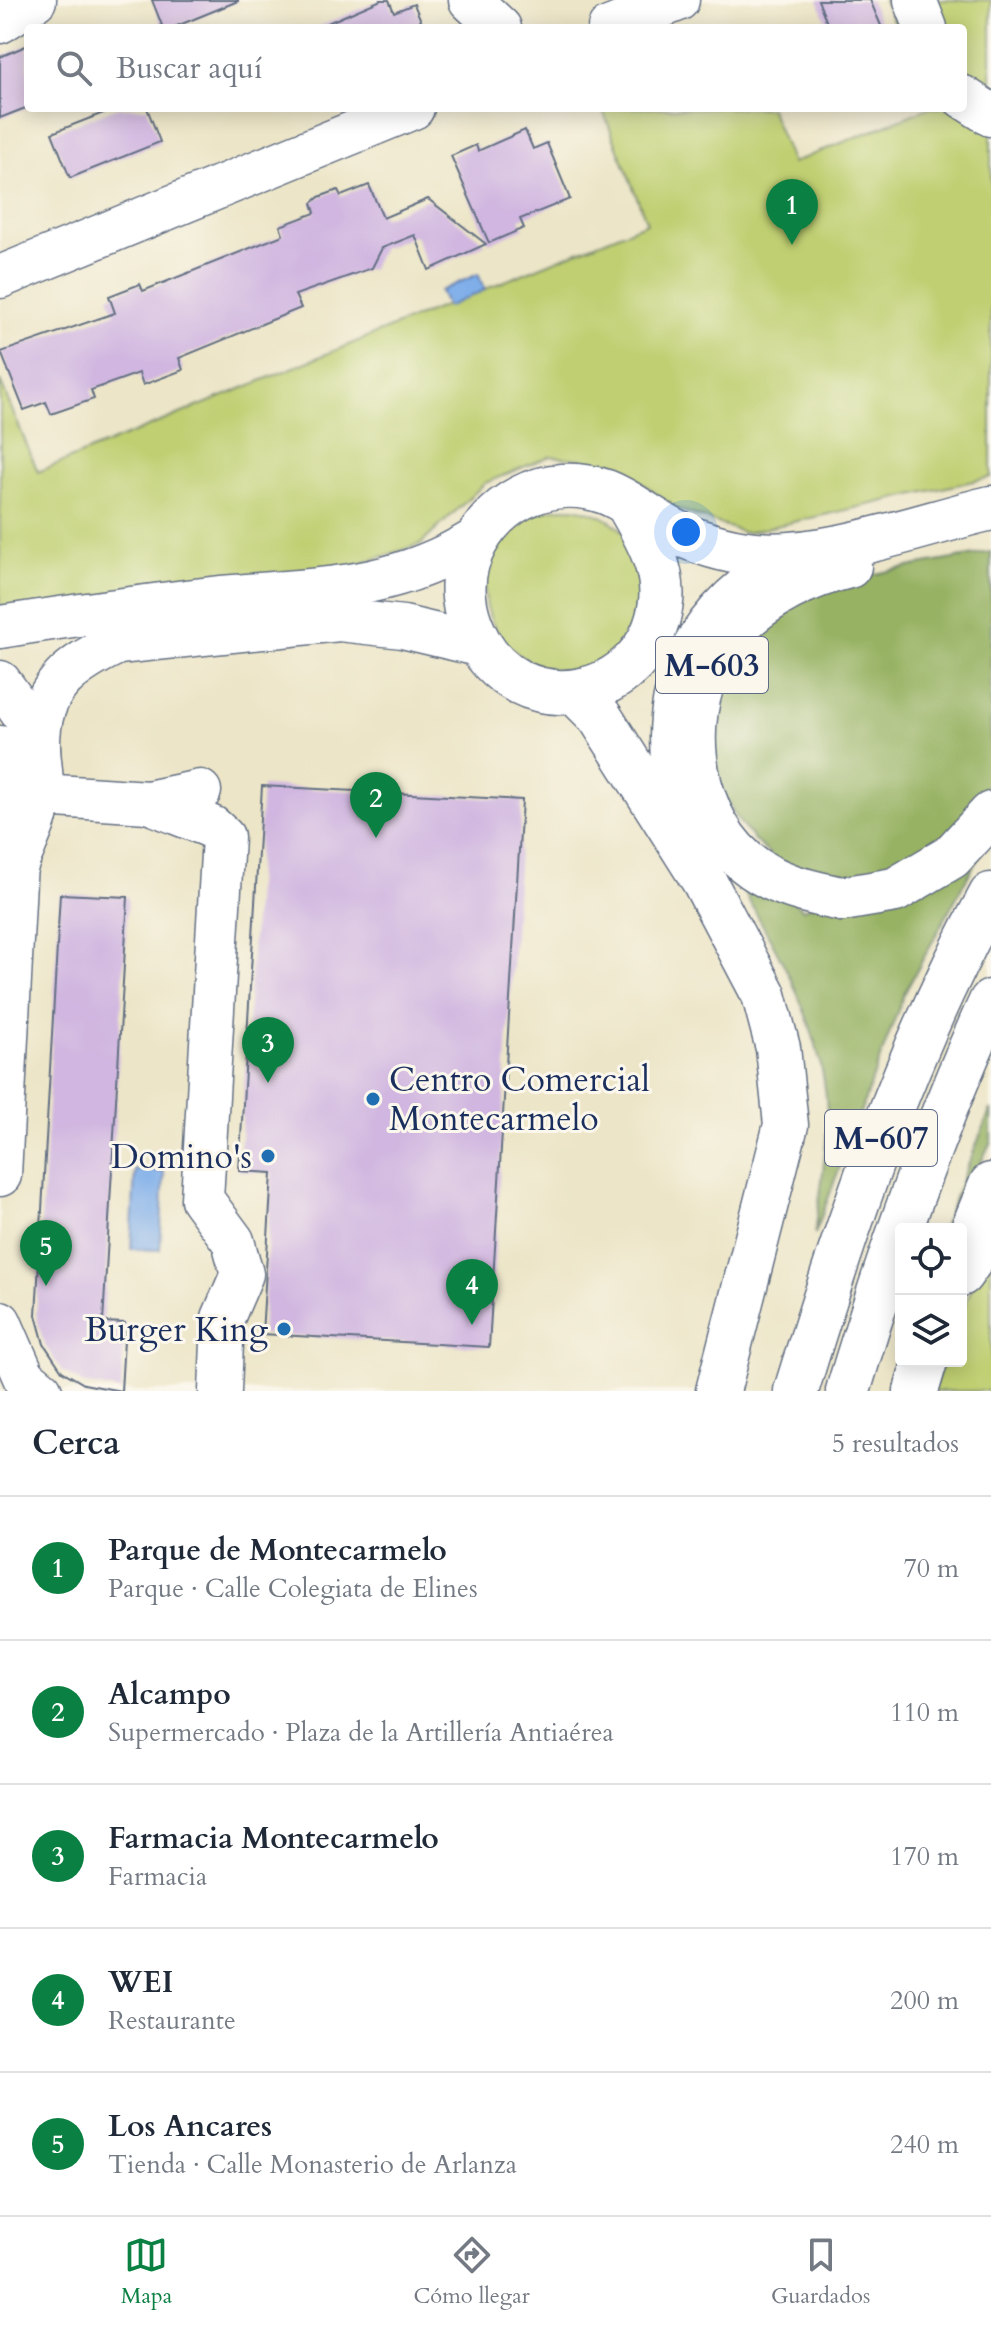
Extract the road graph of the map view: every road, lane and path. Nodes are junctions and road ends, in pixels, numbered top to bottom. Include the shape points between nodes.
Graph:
1 (35, 0) edge
2 (470, 0) edge
3 (678, 0) edge
4 (915, 0) edge
5 (0, 22) edge
6 (496, 24) edge
7 (619, 24) edge
8 (924, 24) edge
9 (967, 100) edge
10 (403, 112) edge
11 (991, 115) edge
12 (0, 277) edge
13 (629, 506) junction
14 (990, 523) edge
15 (475, 540) junction
16 (800, 555) junction
17 (0, 627) edge
18 (479, 645) junction
19 (0, 682) edge
20 (576, 693) junction
21 (19, 748) edge
22 (200, 791) dead end
23 (41, 795) junction
24 (148, 802) junction
25 (991, 814) edge
26 (17, 865) junction
27 (704, 881) junction
28 (991, 895) edge
29 (991, 1002) edge
30 (0, 1175) edge
31 (991, 1185) edge
32 (991, 1231) edge
33 (967, 1243) edge
34 (967, 1265) edge
35 (0, 1322) edge
36 (197, 1336) dead end
37 (923, 1367) edge
38 (41, 1391) edge
39 (192, 1391) edge
40 (220, 1391) edge
41 (718, 1391) edge
42 (796, 1391) edge
43 (848, 1391) edge
44 (916, 1391) edge

1 - 5 street
2 - 6 street
3 - 7 street
4 - 8 street
9 - 11 street
10 - 12 street
13 - 15 main road via 607,493 577,486 547,487 518,497
13 - 16 main road, M-603 via 704,542 752,554
13 - 20 main road via 658,569 661,601 656,622 636,659 611,682
14 - 16 main road, M-603
14 - 25 main road, M-603 via 819,574 772,596 731,632 707,674 694,725 695,774 714,824 747,862 792,889 842,899 895,890 951,857
15 - 17 street via 411,573 352,587 180,602
15 - 18 main road via 463,593
16 - 27 main road, M-603 via 748,586 705,629 678,680 670,733 675,792
18 - 20 main road via 497,667 521,683 547,692
18 - 21 street via 367,620 118,643 66,674 47,697 39,724
19 - 21 street via 30,724
20 - 27 main road via 600,717
21 - 23 street
21 - 26 street
22 - 24 street
23 - 24 street
23 - 26 street
24 - 40 street via 212,827 223,837 202,1199 233,1241 242,1274 223,1318
26 - 30 street
27 - 41 main road, M-603 via 764,995 778,1048 786,1125
28 - 42 main road, M-607 via 910,1062 843,1237
29 - 43 main road, M-607 via 888,1255
31 - 33 main road
32 - 34 main road
35 - 38 street via 24,1377
36 - 39 street
37 - 44 main road

